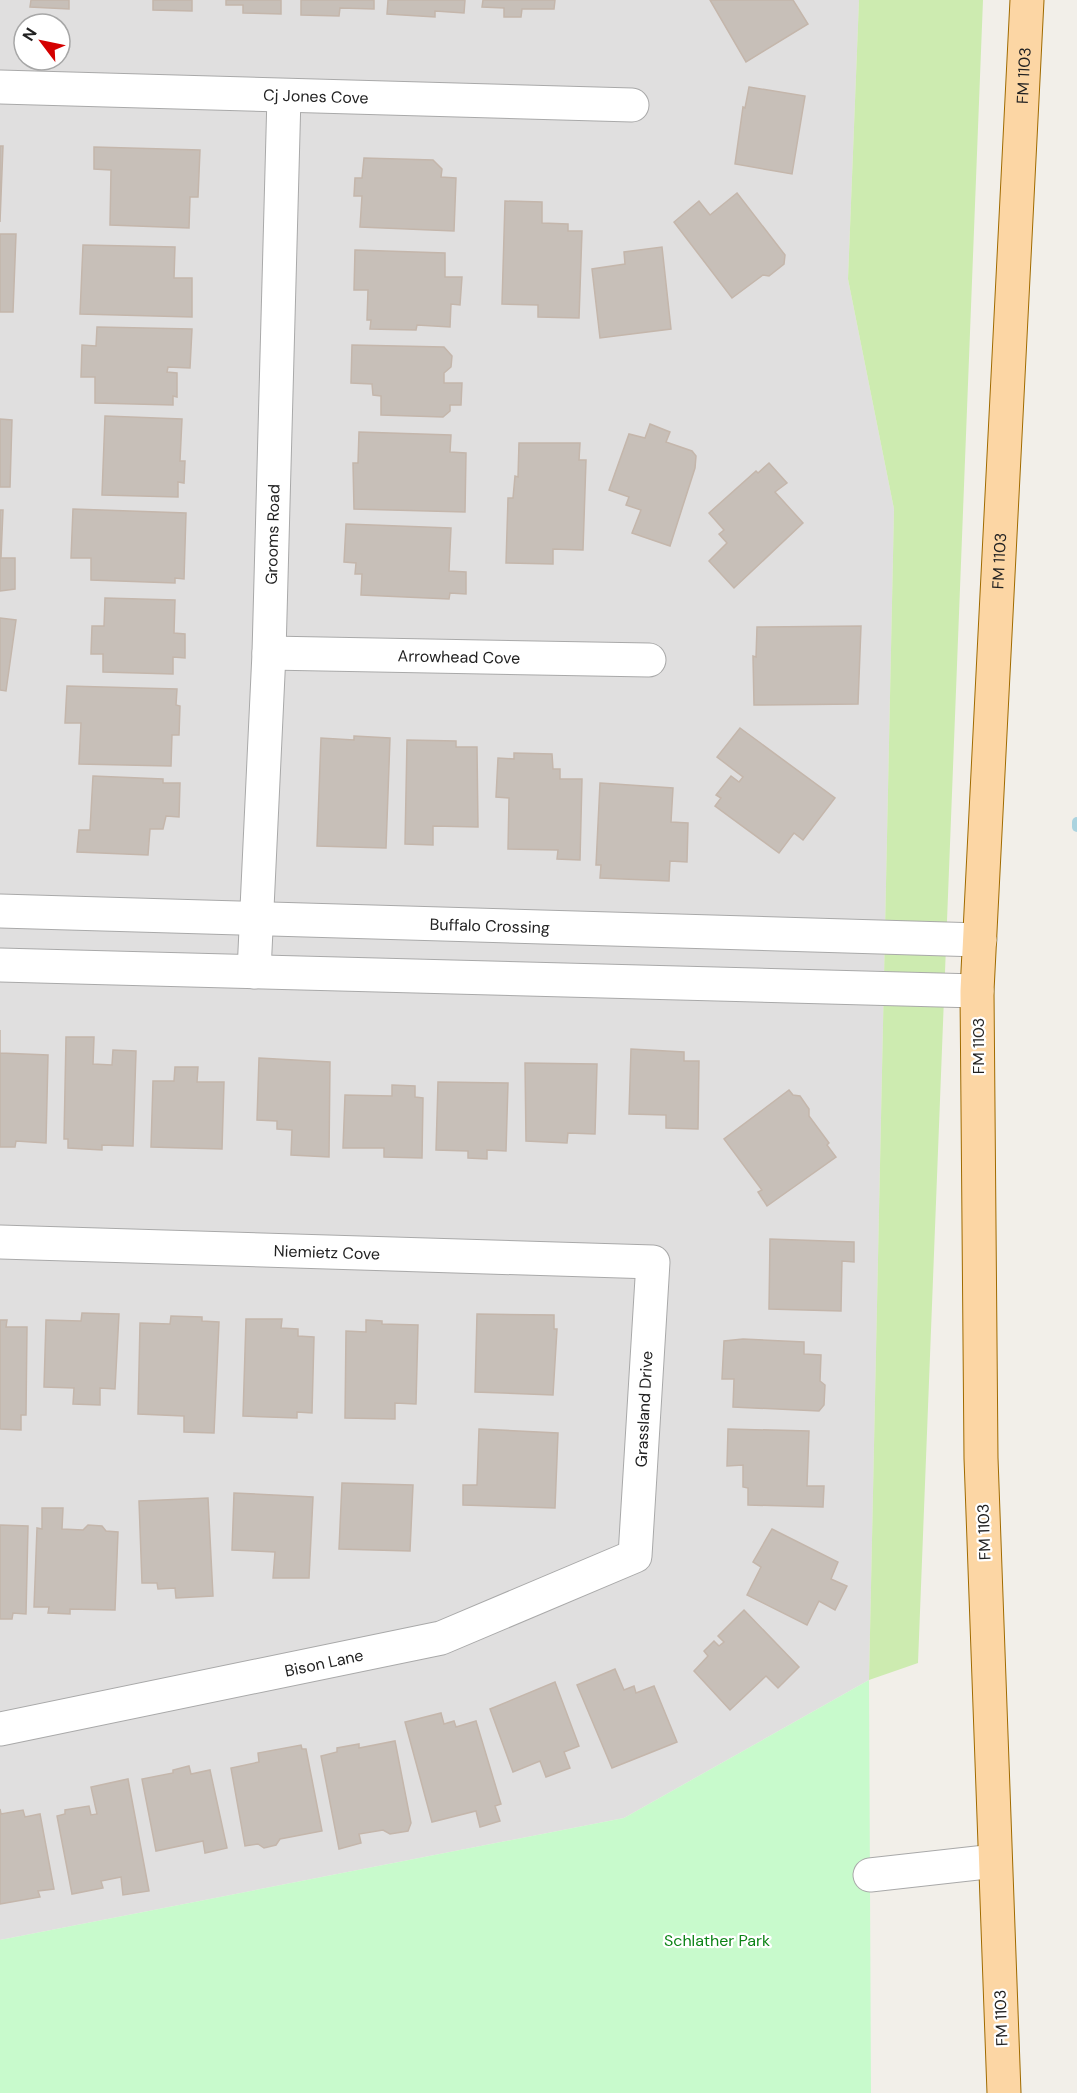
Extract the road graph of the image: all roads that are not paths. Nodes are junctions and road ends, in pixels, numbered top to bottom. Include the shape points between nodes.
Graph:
1 (1027, 0) edge
2 (0, 87) edge
3 (284, 96) junction
4 (632, 105) dead end
5 (269, 653) junction
6 (649, 660) dead end
7 (0, 911) edge
8 (256, 918) junction
9 (980, 939) junction
10 (0, 965) edge
11 (254, 972) junction
12 (977, 991) junction
13 (0, 1242) edge
14 (653, 1262) joint
15 (635, 1556) joint
16 (0, 1729) edge
17 (995, 1861) junction
18 (870, 1875) dead end
19 (1004, 2093) edge

1 - 9 main road, FM 1103 / FM 1103
2 - 3 street, Cj Jones Cove
3 - 4 street, Cj Jones Cove
3 - 5 street, Grooms Road
5 - 6 street, Arrowhead Cove
5 - 8 street, Grooms Road
7 - 8 street, Buffalo Crossing
8 - 9 street, Buffalo Crossing
8 - 11 street, Grooms Road
9 - 12 main road, FM 1103 / FM 1103
10 - 11 street
11 - 12 street
12 - 17 main road, FM 1103 / FM 1103 via 981,1458
13 - 14 street, Niemietz Cove
14 - 15 street, Grassland Drive
15 - 16 street, Bison Lane via 441,1638
17 - 18 street
17 - 19 main road, FM 1103 / FM 1103

